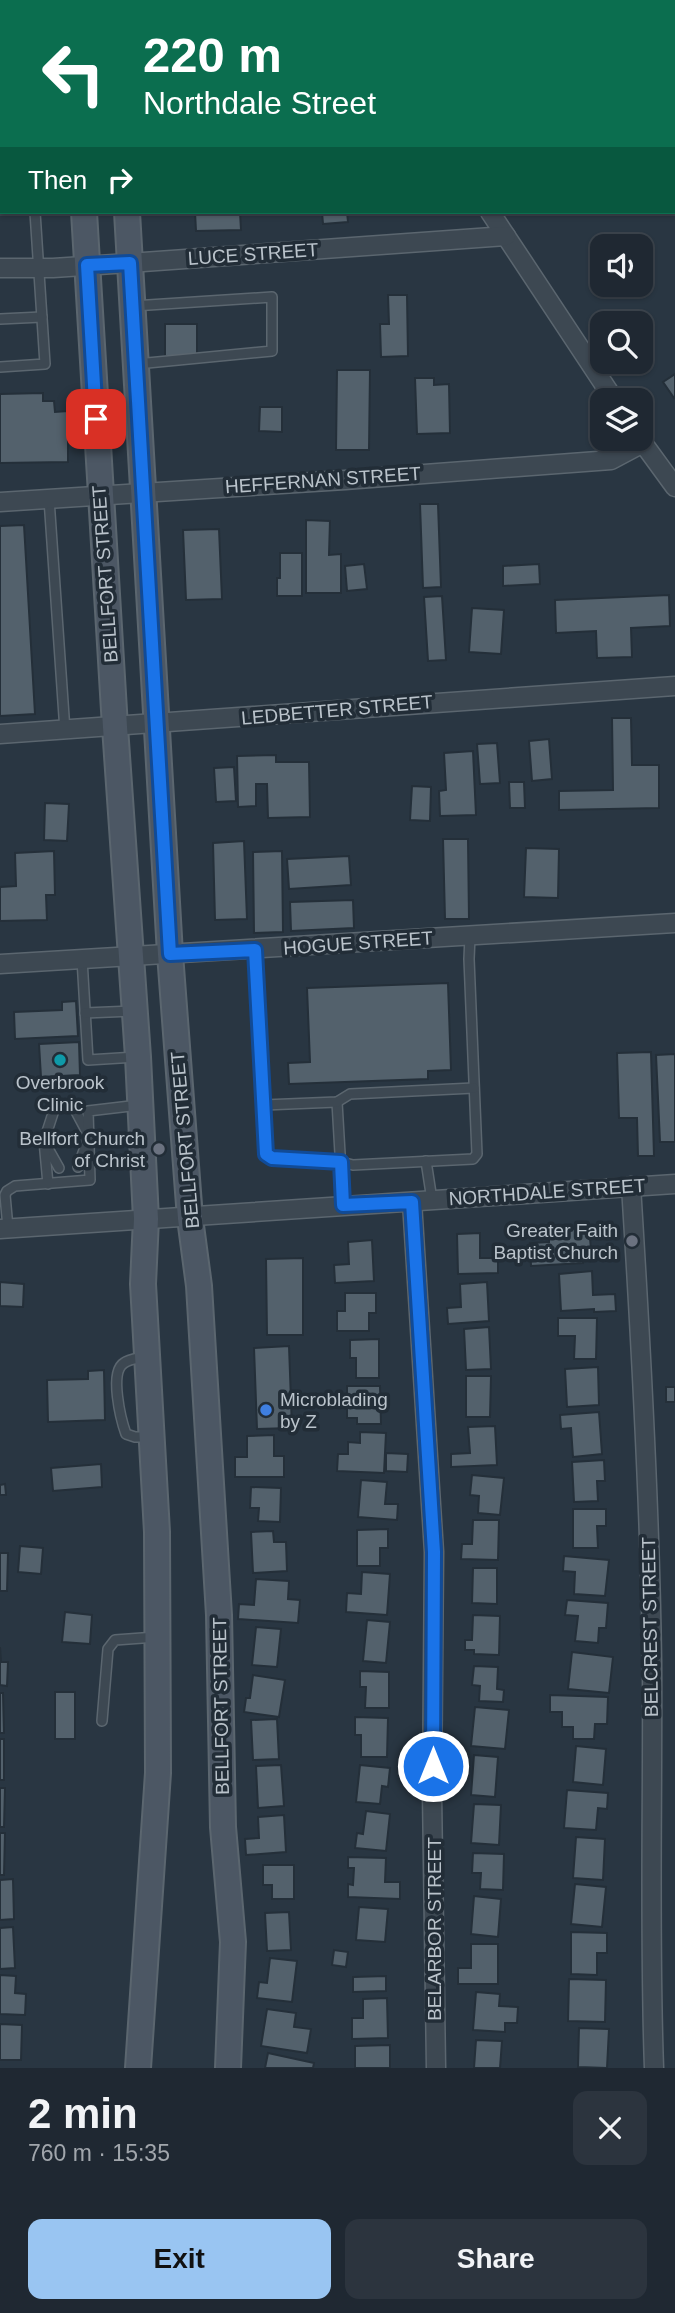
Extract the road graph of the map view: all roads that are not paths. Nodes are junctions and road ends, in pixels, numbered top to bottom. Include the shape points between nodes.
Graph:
1 (35, 214) edge
2 (84, 214) edge
3 (127, 214) edge
4 (491, 214) edge
5 (506, 236) junction
6 (130, 263) junction
7 (87, 265) junction
8 (38, 267) junction
9 (0, 268) edge
10 (132, 306) junction
11 (42, 317) junction
12 (0, 319) edge
13 (136, 364) junction
14 (0, 367) edge
15 (606, 388) edge
16 (625, 451) edge
17 (648, 451) edge
18 (675, 487) edge
19 (143, 493) junction
20 (100, 495) junction
21 (49, 499) junction
22 (0, 502) edge
23 (675, 686) edge
24 (157, 724) junction
25 (115, 727) junction
26 (65, 731) junction
27 (0, 734) edge
28 (675, 923) edge
29 (470, 936) junction
30 (255, 950) junction
31 (170, 954) junction
32 (132, 957) junction
33 (82, 959) junction
34 (0, 964) edge
35 (135, 1011) junction
36 (85, 1013) junction
37 (138, 1057) junction
38 (474, 1088) junction
39 (337, 1102) junction
40 (140, 1105) junction
41 (264, 1105) junction
42 (73, 1106) dead end
43 (55, 1107) dead end
44 (75, 1120) dead end
45 (56, 1121) dead end
46 (89, 1136) junction
47 (76, 1138) dead end
48 (57, 1139) dead end
49 (44, 1140) junction
50 (76, 1153) dead end
51 (58, 1154) dead end
52 (426, 1161) junction
53 (341, 1162) junction
54 (78, 1167) dead end
55 (59, 1168) dead end
56 (48, 1184) junction
57 (675, 1184) edge
58 (631, 1186) junction
59 (432, 1200) junction
60 (412, 1202) junction
61 (343, 1205) junction
62 (190, 1217) junction
63 (146, 1219) junction
64 (4, 1228) edge
65 (158, 1637) junction
66 (102, 1721) dead end
67 (138, 2068) edge
68 (228, 2068) edge
69 (436, 2068) edge
70 (654, 2068) edge

1 - 8 lane
2 - 7 main road, BELLFORT STREET
3 - 6 main road, BELLFORT STREET
4 - 5 street
5 - 6 street, LUCE STREET
5 - 15 street
6 - 7 street, LUCE STREET
6 - 10 main road, BELLFORT STREET
7 - 8 street, LUCE STREET
7 - 20 main road, BELLFORT STREET
8 - 9 street, LUCE STREET
8 - 11 lane
10 - 13 main road, BELLFORT STREET
10 - 13 lane via 272,298 272,351
11 - 12 lane
11 - 14 lane via 46,364
13 - 19 main road, BELLFORT STREET
16 - 19 street, HEFFERNAN STREET via 611,460
17 - 18 street
19 - 20 street, HEFFERNAN STREET
19 - 24 main road, BELLFORT STREET
20 - 21 street, HEFFERNAN STREET
20 - 25 main road, BELLFORT STREET
21 - 22 street, HEFFERNAN STREET
21 - 26 lane
23 - 24 street, LEDBETTER STREET
24 - 25 street, LEDBETTER STREET
24 - 31 main road, BELLFORT STREET
25 - 26 street, LEDBETTER STREET
25 - 32 main road, BELLFORT STREET
26 - 27 street, LEDBETTER STREET
28 - 29 street, HOGUE STREET
29 - 30 street, HOGUE STREET
29 - 38 lane
30 - 31 street, HOGUE STREET
30 - 41 lane
31 - 32 street, HOGUE STREET
31 - 62 main road, BELLFORT STREET
32 - 33 street, HOGUE STREET
32 - 35 main road, BELLFORT STREET
33 - 34 street, HOGUE STREET
33 - 36 lane
35 - 36 lane
35 - 37 main road, BELLFORT STREET
36 - 37 lane via 88,1060
37 - 40 main road, BELLFORT STREET
38 - 39 lane via 350,1094
38 - 52 lane via 477,1154 473,1159
39 - 41 lane
39 - 53 lane
40 - 46 lane via 88,1111
40 - 63 main road, BELLFORT STREET
41 - 53 lane via 266,1154
42 - 46 lane
43 - 49 lane
44 - 46 lane
45 - 49 lane
46 - 47 lane
46 - 50 lane
46 - 54 lane
46 - 56 lane via 90,1180
48 - 49 lane
49 - 51 lane
49 - 55 lane
49 - 56 lane
52 - 53 lane
52 - 59 lane
53 - 61 lane
56 - 64 lane via 15,1186 8,1191
57 - 58 street, NORTHDALE STREET
58 - 59 street, NORTHDALE STREET
58 - 70 street, BELCREST STREET via 646,1428 652,1647
59 - 60 street, NORTHDALE STREET
60 - 61 street, NORTHDALE STREET
60 - 69 street, BELARBOR STREET via 434,1552
61 - 62 street, NORTHDALE STREET
62 - 63 street, NORTHDALE STREET
62 - 68 main road, BELLFORT STREET via 199,1286 219,1615 223,1827 233,1942
63 - 64 street, NORTHDALE STREET
63 - 65 main road, BELLFORT STREET via 143,1284
65 - 66 lane via 122,1638 108,1649
65 - 67 main road, BELLFORT STREET via 158,1773

